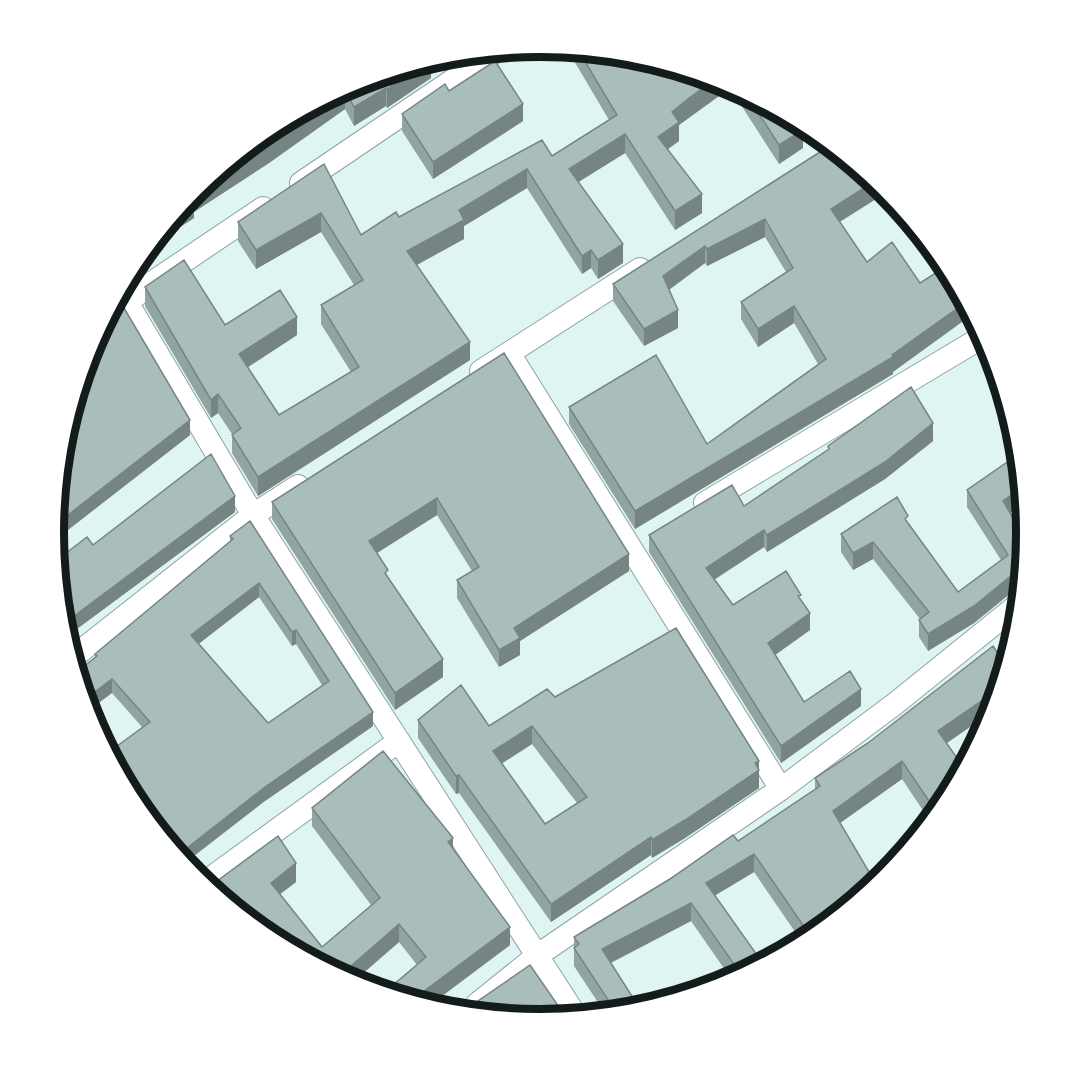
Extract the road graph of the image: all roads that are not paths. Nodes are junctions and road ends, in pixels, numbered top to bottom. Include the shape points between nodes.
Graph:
1 (482, 61) edge
2 (660, 256) edge
3 (128, 295) edge
4 (126, 300) edge
5 (976, 341) edge
6 (509, 353) junction
7 (459, 384) edge
8 (312, 477) edge
9 (690, 512) edge
10 (253, 515) junction
11 (650, 536) edge
12 (629, 548) junction
13 (1009, 612) edge
14 (80, 652) edge
15 (399, 741) junction
16 (781, 789) junction
17 (212, 877) edge
18 (538, 955) junction
19 (475, 1005) edge
20 (571, 1008) edge

1 - 3 street
2 - 6 street
4 - 10 street
5 - 9 street
6 - 7 street
6 - 12 street
8 - 10 street
10 - 14 street
10 - 15 street
11 - 12 street
12 - 16 street
13 - 16 street
15 - 17 street
15 - 18 street
16 - 18 street
18 - 19 street
18 - 20 street

